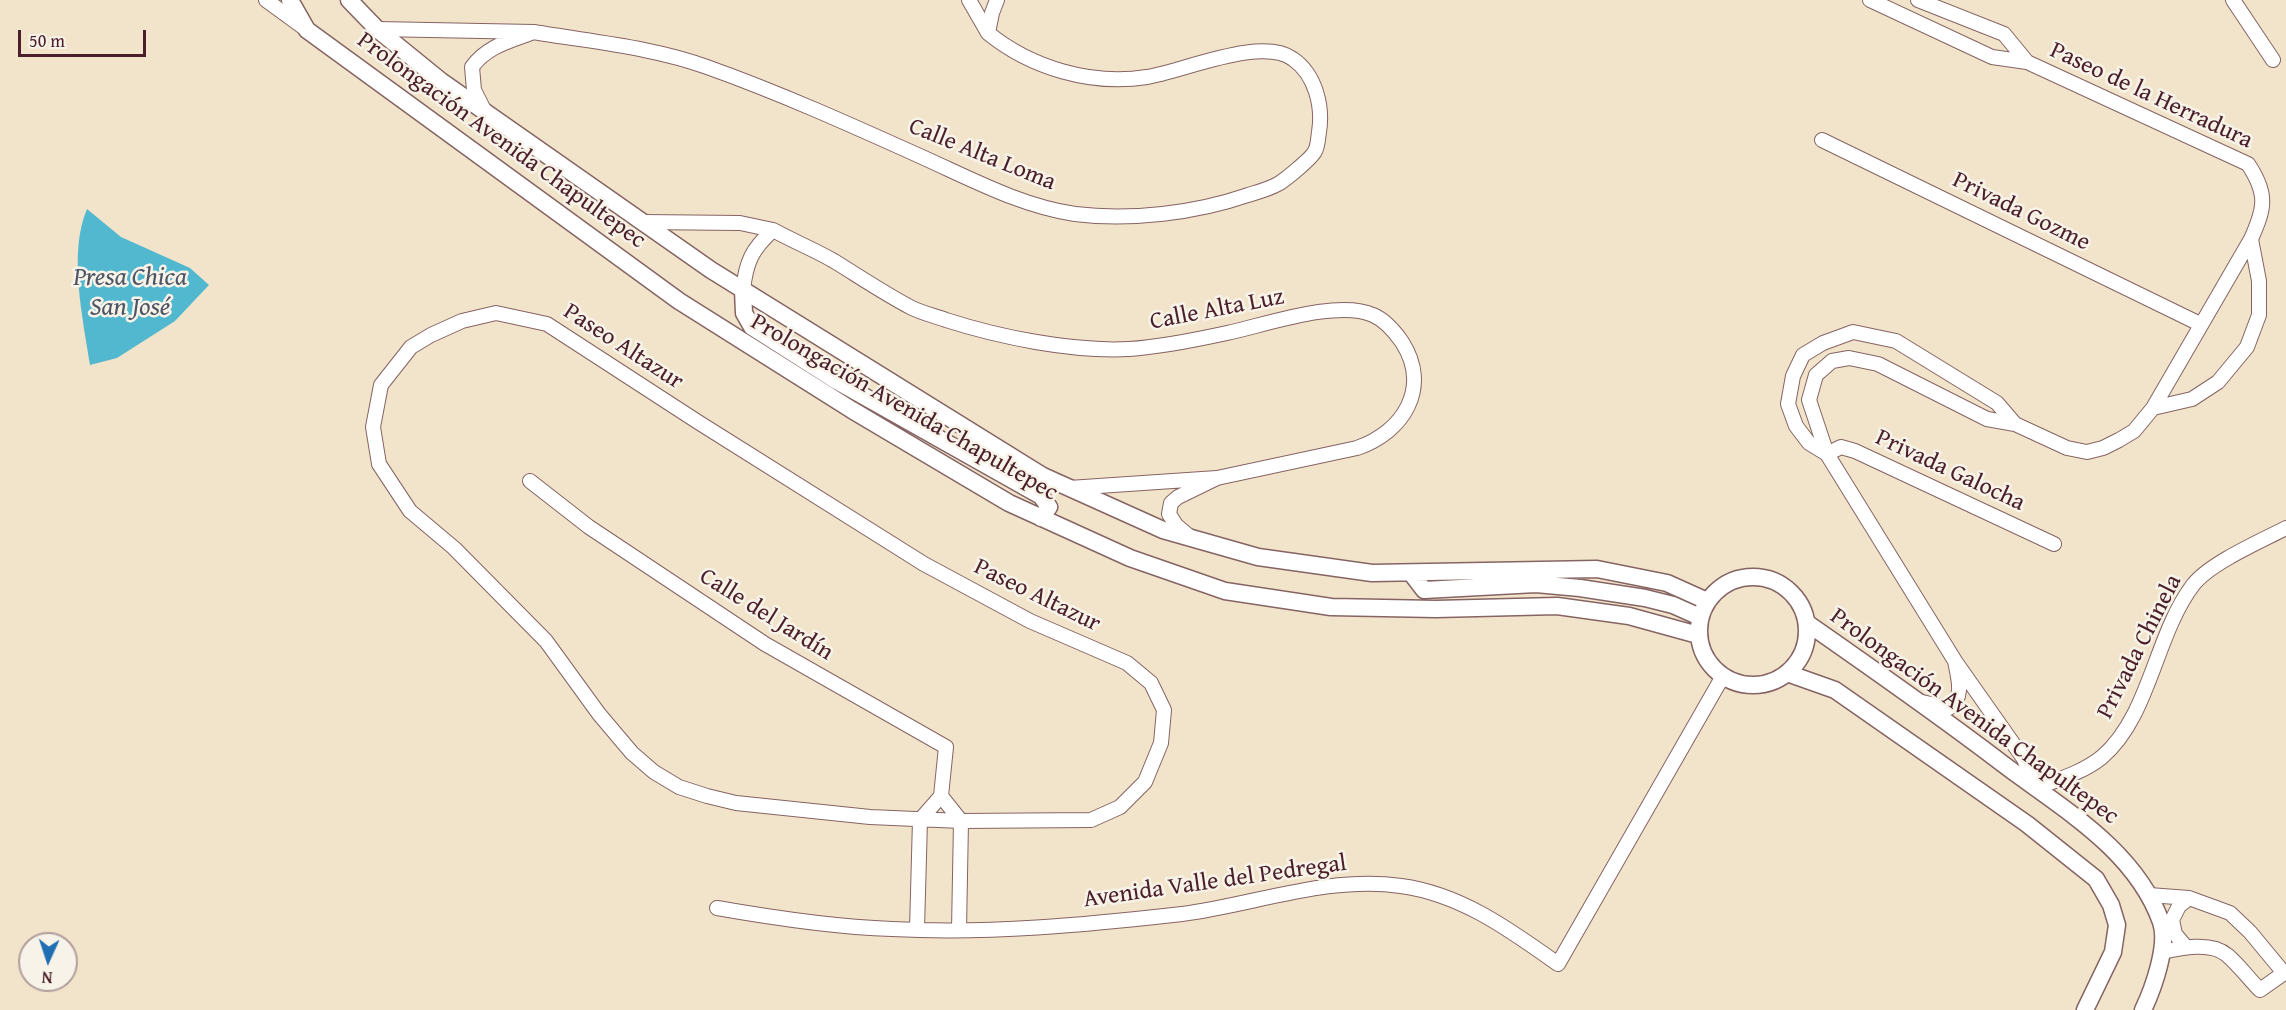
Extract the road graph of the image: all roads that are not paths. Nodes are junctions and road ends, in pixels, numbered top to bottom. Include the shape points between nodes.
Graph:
1 (266, 0) edge
2 (290, 0) edge
3 (349, 0) edge
4 (969, 0) edge
5 (997, 0) edge
6 (1870, 0) edge
7 (1918, 0) edge
8 (2233, 0) edge
9 (377, 29) junction
10 (308, 30) junction
11 (534, 32) junction
12 (988, 33) junction
13 (2273, 60) dead end
14 (2027, 62) junction
15 (485, 112) junction
16 (1822, 140) dead end
17 (642, 222) junction
18 (773, 230) junction
19 (2251, 239) junction
20 (743, 290) junction
21 (2200, 324) junction
22 (2153, 408) junction
23 (2015, 424) junction
24 (1827, 454) junction
25 (1216, 478) junction
26 (530, 482) dead end
27 (1069, 488) junction
28 (1041, 518) junction
29 (2286, 528) edge
30 (1195, 541) junction
31 (2054, 544) dead end
32 (1411, 573) junction
33 (1707, 601) junction
34 (1700, 617) junction
35 (1807, 623) junction
36 (1698, 635) junction
37 (1956, 661) junction
38 (1787, 674) junction
39 (1723, 676) junction
40 (1921, 701) junction
41 (2036, 788) junction
42 (941, 796) junction
43 (920, 820) junction
44 (961, 821) junction
45 (2149, 896) junction
46 (2189, 898) junction
47 (717, 908) dead end
48 (917, 929) junction
49 (959, 930) junction
50 (2186, 947) junction
51 (2162, 952) junction
52 (2085, 1010) edge
53 (2143, 1010) edge

1 - 10 street
2 - 10 street, Prolongación Avenida Chapultepec
3 - 9 street, Prolongación Avenida Chapultepec
4 - 12 street, Calle Alta Loma
5 - 12 street
6 - 14 street, Paseo de la Herradura via 1992,57
7 - 14 street, Paseo de la Herradura via 2004,34
8 - 13 street
9 - 11 street, Calle Alta Loma
9 - 15 street, Prolongación Avenida Chapultepec
10 - 28 street, Prolongación Avenida Chapultepec via 679,301 861,416
11 - 12 street, Calle Alta Loma via 703,65 1029,204 1076,214 1170,214 1224,203 1277,185 1315,152 1321,118 1318,98 1308,75 1294,59 1277,51 1255,50 1146,78 1100,78 1056,70
11 - 15 street via 489,49 471,67 474,90
14 - 19 street, Paseo de la Herradura via 2248,164 2259,180 2264,198
15 - 17 street, Prolongación Avenida Chapultepec
16 - 21 street, Privada Gozme
17 - 18 street, Calle Alta Luz via 740,223
17 - 20 street, Prolongación Avenida Chapultepec
18 - 20 street via 749,259
18 - 25 street, Calle Alta Luz via 913,309 970,328 1022,339 1128,349 1180,343 1324,310 1351,309 1374,315 1395,331 1411,356 1415,377 1410,402 1399,422 1377,441
19 - 21 street, Paseo de la Herradura
19 - 22 street via 2259,281 2259,315 2247,348 2218,382 2192,399
20 - 27 street, Prolongación Avenida Chapultepec via 1033,470
20 - 28 street via 744,313 752,327 835,380 1041,496 1049,507
21 - 22 street, Paseo de la Herradura
22 - 23 street, Paseo de la Herradura via 2134,431 2087,452 2067,448
23 - 24 street, Paseo de la Herradura via 1987,419 1878,364 1849,358 1832,361 1816,375 1809,400
23 - 24 street, Paseo de la Herradura via 1997,403 1896,341 1852,332 1803,355 1793,376 1788,404 1796,426 1809,443
24 - 31 street, Privada Galocha via 1841,447 1855,451
24 - 37 street, Paseo de la Herradura
25 - 27 street, Calle Alta Luz
25 - 30 street, Calle Alta Luz via 1171,503 1169,514
26 - 42 street, Calle del Jardín via 765,644 946,747
27 - 30 street, Prolongación Avenida Chapultepec
28 - 36 street, Prolongación Avenida Chapultepec via 1130,558 1225,591 1331,607 1557,606 1629,616
29 - 41 street, Privada Chinela via 2207,572 2195,583 2164,638 2141,700 2115,744 2101,759
30 - 32 street, Prolongación Avenida Chapultepec via 1258,557 1372,573
32 - 33 street, Prolongación Avenida Chapultepec via 1597,569 1667,583
32 - 34 street via 1424,590 1547,585 1645,598
33 - 34 street, Prolongación Avenida Chapultepec
33 - 35 street, Prolongación Avenida Chapultepec via 1720,587 1736,579 1755,576 1774,580 1801,605
34 - 36 street, Prolongación Avenida Chapultepec
35 - 38 street, Prolongación Avenida Chapultepec via 1807,642
35 - 40 street, Prolongación Avenida Chapultepec
36 - 39 street, Prolongación Avenida Chapultepec via 1710,665
37 - 40 street, Paseo de la Herradura via 1959,695 1954,704 1948,708
37 - 41 street, Paseo de la Herradura via 2024,759
38 - 39 street via 1754,685
38 - 52 street via 1835,690 2026,824 2096,879 2117,926 2113,952
39 - 49 street, Avenida Valle del Pedregal via 1558,964 1468,907 1434,892 1399,885 1345,884 1185,913 1088,924
40 - 41 street, Prolongación Avenida Chapultepec
41 - 45 street, Prolongación Avenida Chapultepec via 2098,835 2133,871
42 - 43 street
42 - 44 street
43 - 44 street, Paseo Altazur
43 - 44 street, Paseo Altazur via 736,803 679,787 632,753 546,642 454,548 410,511 379,464 373,427 381,386 411,346 462,321 495,313 547,324 924,564 1030,621 1127,663 1151,683 1164,710 1161,743 1145,782 1120,807 1091,820
43 - 48 street
44 - 49 street
45 - 46 street
45 - 51 street, Prolongación Avenida Chapultepec via 2162,925
46 - 50 street via 2179,906 2172,920 2175,934
46 - 50 street via 2230,913 2284,973 2260,990 2226,953 2213,948
47 - 48 street, Avenida Valle del Pedregal via 782,919
48 - 49 street, Avenida Valle del Pedregal
50 - 51 street
51 - 53 street, Prolongación Avenida Chapultepec

